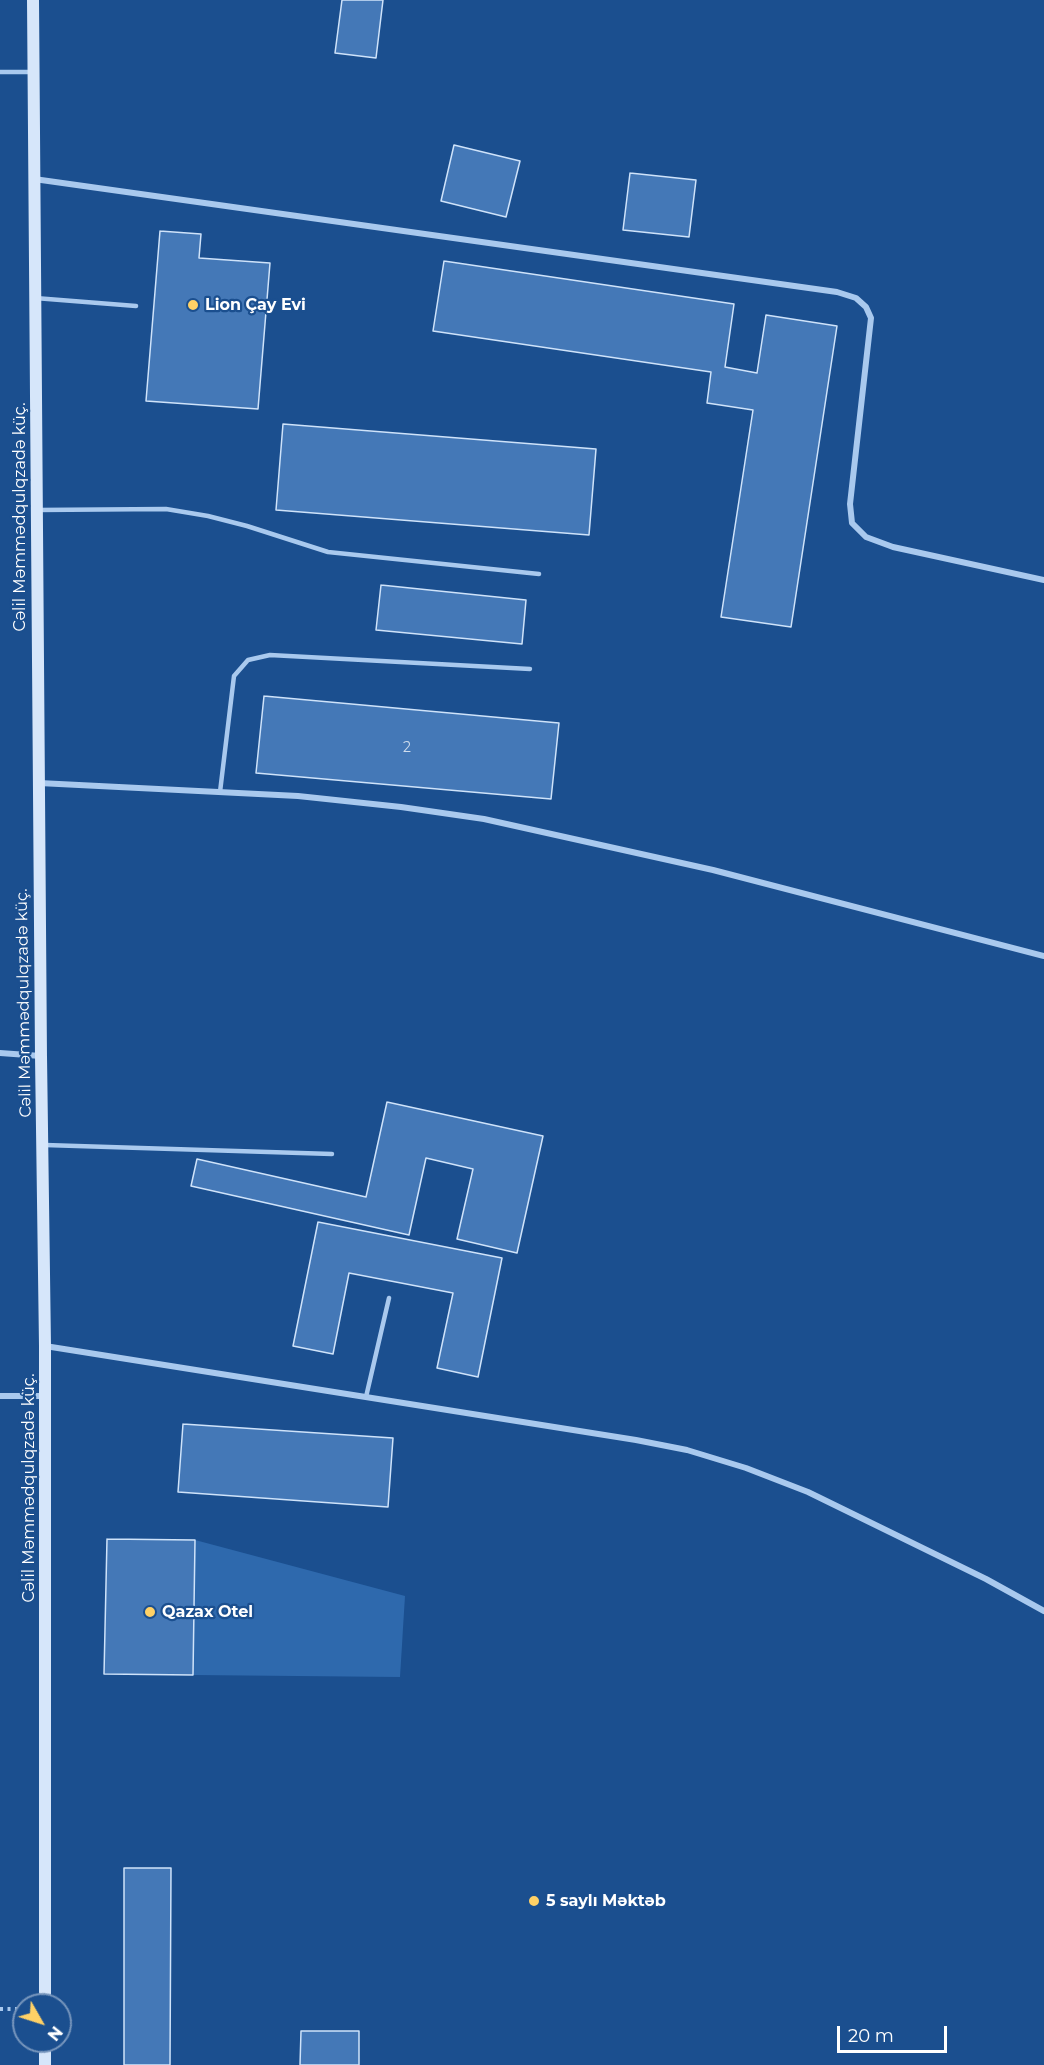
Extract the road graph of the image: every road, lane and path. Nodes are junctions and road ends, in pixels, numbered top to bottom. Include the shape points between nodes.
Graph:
1 (33, 0) edge
2 (0, 72) edge
3 (34, 72) junction
4 (34, 179) junction
5 (35, 298) junction
6 (136, 306) dead end
7 (37, 510) junction
8 (539, 574) dead end
9 (1044, 580) edge
10 (530, 669) dead end
11 (39, 783) junction
12 (220, 792) junction
13 (1044, 956) edge
14 (0, 1053) edge
15 (41, 1056) junction
16 (42, 1145) junction
17 (332, 1154) dead end
18 (389, 1298) dead end
19 (45, 1346) junction
20 (0, 1396) edge
21 (45, 1396) junction
22 (366, 1397) junction
23 (1044, 1611) edge
24 (45, 1993) edge

1 - 3 street, Cəlil Məmmədqulqzadə küç.
2 - 3 lane
3 - 4 street, Cəlil Məmmədqulqzadə küç.
4 - 5 street, Cəlil Məmmədqulqzadə küç.
4 - 9 street via 837,292 856,298 871,318 849,504 852,523 866,537 892,547
5 - 6 lane
5 - 7 street, Cəlil Məmmədqulqzadə küç.
7 - 8 lane via 166,509 247,526 328,552
7 - 11 street, Cəlil Məmmədqulqzadə küç.
10 - 12 lane via 270,655 248,660 234,676
11 - 12 street
11 - 15 street, Cəlil Məmmədqulqzadə küç.
12 - 13 street via 298,796 484,819 713,870
14 - 15 street
15 - 16 street, Cəlil Məmmədqulqzadə küç.
16 - 17 lane
16 - 19 street, Cəlil Məmmədqulqzadə küç.
18 - 22 lane
19 - 21 street, Cəlil Məmmədqulqzadə küç.
19 - 22 street
20 - 21 street
21 - 24 street, Cəlil Məmmədqulqzadə küç.
22 - 23 street via 636,1440 746,1468 808,1492

